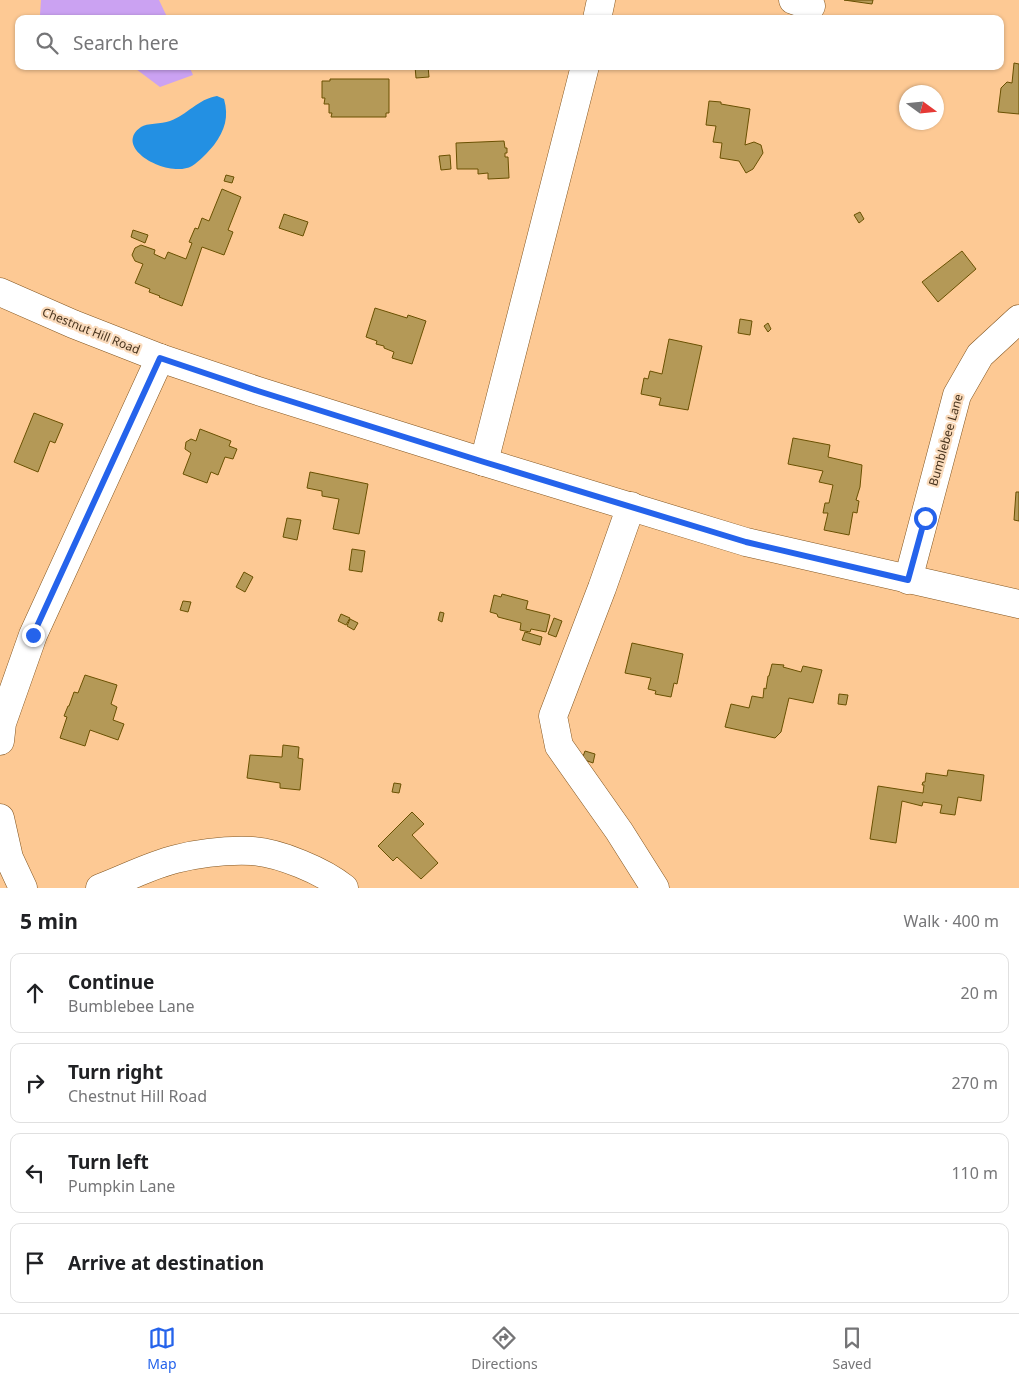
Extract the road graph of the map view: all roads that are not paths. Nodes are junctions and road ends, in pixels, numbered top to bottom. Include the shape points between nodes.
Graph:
1 (602, 0) edge
2 (598, 15) edge
3 (584, 70) edge
4 (0, 292) edge
5 (1019, 319) edge
6 (160, 358) junction
7 (484, 462) junction
8 (631, 506) junction
9 (908, 580) junction
10 (1019, 604) edge
11 (0, 741) edge
12 (0, 818) edge
13 (23, 888) edge
14 (100, 888) edge
15 (344, 888) edge
16 (655, 888) edge

1 - 2 main road
3 - 7 main road
4 - 6 main road, Chestnut Hill Road
5 - 9 main road, Bumblebee Lane via 980,355 957,395
6 - 7 main road, Chestnut Hill Road
6 - 11 main road via 33,635 2,723
7 - 8 main road, Chestnut Hill Road
8 - 9 main road, Chestnut Hill Road via 746,542
8 - 16 main road via 553,716 559,746
9 - 10 main road, Chestnut Hill Road
12 - 13 main road via 9,858
14 - 15 main road via 174,860 209,853 254,851 297,862 333,879

